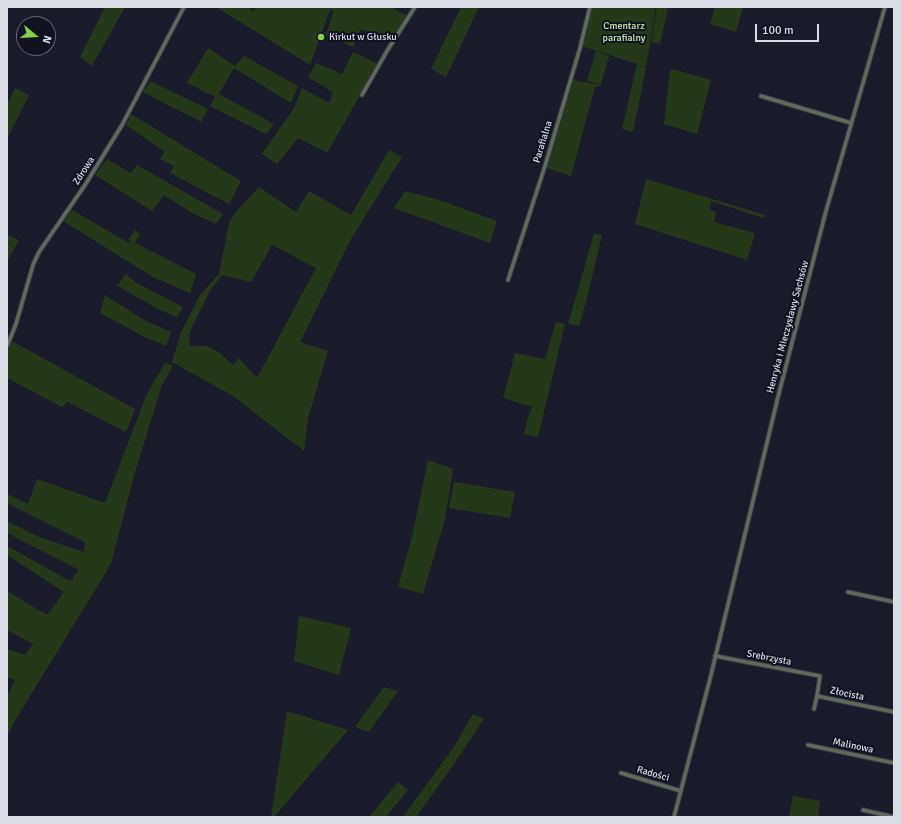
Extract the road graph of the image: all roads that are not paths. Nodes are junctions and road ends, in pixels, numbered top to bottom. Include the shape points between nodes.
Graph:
1 (184, 7) edge
2 (415, 7) edge
3 (590, 7) edge
4 (885, 7) edge
5 (362, 95) dead end
6 (761, 96) dead end
7 (851, 123) junction
8 (508, 280) dead end
9 (7, 346) edge
10 (848, 592) dead end
11 (894, 602) edge
12 (716, 655) junction
13 (820, 676) joint
14 (817, 696) junction
15 (814, 709) dead end
16 (894, 712) edge
17 (808, 744) dead end
18 (894, 763) edge
19 (621, 773) dead end
20 (681, 791) junction
21 (863, 810) dead end
22 (674, 817) edge
23 (894, 817) edge

1 - 9 street, Zdrowa via 122,125 39,252
2 - 5 street
3 - 8 street, Parafialna via 545,166
4 - 7 street, Henryka i Mieczysławy Sachsów
6 - 7 street
7 - 12 street, Henryka i Mieczysławy Sachsów via 776,402
10 - 11 street
12 - 13 street, Srebrzysta
12 - 20 street, Henryka i Mieczysławy Sachsów
13 - 14 street, Złocista
14 - 15 street
14 - 16 street, Złocista
17 - 18 street, Malinowa
19 - 20 street, Radości
20 - 22 street, Henryka i Mieczysławy Sachsów
21 - 23 street

